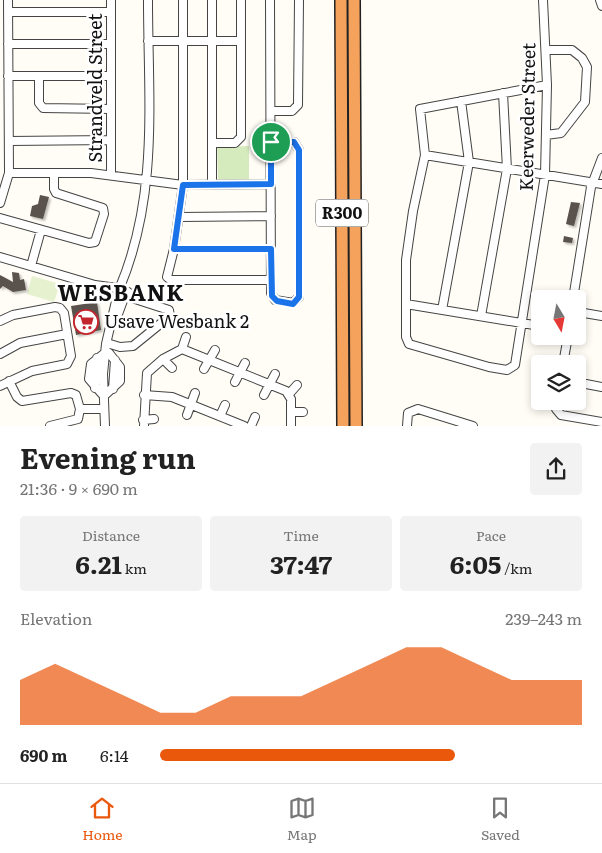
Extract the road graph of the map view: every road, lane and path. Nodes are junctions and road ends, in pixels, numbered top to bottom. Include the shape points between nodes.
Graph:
1 (8, 0) edge
2 (111, 0) edge
3 (148, 0) edge
4 (183, 0) edge
5 (212, 0) edge
6 (241, 0) edge
7 (270, 0) edge
8 (299, 0) edge
9 (341, 0) edge
10 (354, 0) edge
11 (543, 0) edge
12 (600, 0) edge
13 (602, 6) edge
14 (8, 12) junction
15 (111, 12) junction
16 (148, 41) junction
17 (183, 41) junction
18 (212, 41) junction
19 (241, 41) junction
20 (8, 44) junction
21 (111, 44) junction
22 (546, 50) junction
23 (8, 76) junction
24 (39, 76) junction
25 (111, 76) junction
26 (547, 85) junction
27 (503, 93) junction
28 (461, 101) junction
29 (4, 109) edge
30 (111, 109) junction
31 (271, 111) junction
32 (546, 135) junction
33 (111, 140) junction
34 (9, 141) junction
35 (271, 142) junction
36 (213, 143) junction
37 (425, 155) junction
38 (602, 158) edge
39 (468, 162) junction
40 (507, 168) junction
41 (9, 173) junction
42 (54, 173) junction
43 (111, 175) junction
44 (545, 175) junction
45 (148, 180) junction
46 (592, 182) junction
47 (212, 184) junction
48 (271, 184) junction
49 (602, 184) edge
50 (183, 185) junction
51 (0, 204) edge
52 (180, 216) junction
53 (271, 216) junction
54 (0, 218) edge
55 (168, 228) dead end
56 (178, 229) junction
57 (41, 230) junction
58 (271, 249) junction
59 (164, 250) dead end
60 (173, 251) junction
61 (0, 257) edge
62 (31, 266) junction
63 (158, 268) dead end
64 (167, 271) junction
65 (271, 280) junction
66 (574, 290) edge
67 (121, 292) junction
68 (406, 304) junction
69 (442, 310) junction
70 (586, 313) edge
71 (481, 316) junction
72 (602, 316) edge
73 (0, 321) edge
74 (522, 323) junction
75 (531, 324) edge
76 (68, 334) junction
77 (186, 336) dead end
78 (110, 344) junction
79 (182, 349) junction
80 (215, 350) dead end
81 (107, 353) junction
82 (0, 354) edge
83 (164, 359) junction
84 (209, 360) junction
85 (245, 363) dead end
86 (172, 368) dead end
87 (204, 369) dead end
88 (240, 372) junction
89 (275, 374) dead end
90 (9, 382) junction
91 (235, 382) dead end
92 (270, 384) junction
93 (586, 384) dead end
94 (298, 385) dead end
95 (0, 386) edge
96 (602, 387) edge
97 (109, 391) junction
98 (195, 393) dead end
99 (289, 394) junction
100 (144, 395) junction
101 (264, 395) dead end
102 (191, 404) junction
103 (225, 405) dead end
104 (104, 407) junction
105 (80, 409) junction
106 (557, 410) edge
107 (291, 412) junction
108 (303, 412) dead end
109 (187, 414) dead end
110 (220, 416) junction
111 (255, 416) dead end
112 (154, 419) dead end
113 (602, 422) edge
114 (144, 423) edge
115 (455, 423) edge
116 (242, 425) edge
117 (50, 426) edge
118 (105, 426) edge
119 (251, 426) edge
120 (291, 426) edge
121 (343, 426) edge
122 (356, 426) edge
123 (407, 426) edge
124 (473, 426) edge

1 - 14 street
2 - 15 street, Strandveld Street
3 - 16 street
4 - 17 street
5 - 18 street
6 - 19 street
7 - 31 street
8 - 31 street via 298,105 292,111
9 - 121 highway, R300
10 - 122 highway, R300
11 - 22 street, Keerweder Street
12 - 13 street
14 - 15 street
14 - 20 street
15 - 21 street, Strandveld Street
16 - 17 street
16 - 45 street
17 - 18 street
17 - 50 street
18 - 19 street
18 - 36 street
19 - 36 street via 241,137 235,142
20 - 21 street
20 - 23 street
21 - 25 street, Strandveld Street
22 - 26 street, Keerweder Street
22 - 32 street via 572,50 587,67 585,102 561,133
23 - 24 street
23 - 29 street
24 - 25 street
24 - 30 street via 39,102 43,108
25 - 30 street, Strandveld Street
26 - 27 street
26 - 32 street, Keerweder Street
27 - 28 street
27 - 40 street
28 - 37 street via 420,109
28 - 39 street
29 - 34 street
30 - 33 street, Strandveld Street
31 - 35 street
32 - 44 street, Keerweder Street
33 - 34 street
33 - 43 street, Strandveld Street
34 - 41 street
35 - 48 street
35 - 65 street via 292,142 298,148 298,301 291,303 274,299
36 - 47 street
37 - 39 street
37 - 68 street via 406,260
38 - 46 street
39 - 40 street
39 - 69 street
40 - 44 street
40 - 71 street
41 - 42 street
41 - 51 street
42 - 43 street
42 - 57 street via 56,194 100,206 104,214 92,243
43 - 45 street
44 - 46 street
44 - 74 street, Keerweder Street
45 - 50 street
45 - 67 street via 144,212
46 - 49 street
46 - 66 street
47 - 48 street
47 - 50 street
48 - 53 street
50 - 52 street
52 - 53 street
52 - 56 street
53 - 58 street
54 - 57 street
55 - 56 street
56 - 60 street
57 - 62 street
58 - 60 street
58 - 65 street
59 - 60 street
60 - 64 street
61 - 62 street
62 - 67 street
63 - 64 street
64 - 65 street via 171,280
67 - 78 street
67 - 78 street via 167,309 170,316 133,346
67 - 81 street
68 - 69 street
68 - 74 street, Keerweder Street via 408,343 489,367 510,370 515,365
69 - 71 street
70 - 72 street
71 - 74 street
73 - 76 street via 13,315 57,307 64,313
74 - 75 street
76 - 82 street via 28,341
76 - 90 street via 69,363 32,371
77 - 79 street
78 - 81 street
79 - 83 street
79 - 84 street
80 - 84 street
81 - 97 street
81 - 97 street via 117,362
81 - 97 street via 96,359 93,386
83 - 86 street
83 - 100 street via 147,373
84 - 87 street
84 - 88 street
85 - 88 street
88 - 91 street
88 - 92 street
89 - 92 street
90 - 95 street
90 - 105 street via 20,400 73,393 78,397
92 - 99 street
92 - 101 street
93 - 96 street
94 - 99 street
97 - 104 street
98 - 102 street
99 - 107 street
100 - 102 street via 172,397
100 - 114 street
102 - 109 street
102 - 110 street
103 - 110 street
104 - 105 street
104 - 118 street
105 - 117 street via 76,420
106 - 113 street via 562,415
107 - 108 street
107 - 120 street
110 - 116 street
111 - 119 street
112 - 114 street
115 - 123 street via 415,410 408,413
115 - 124 street

